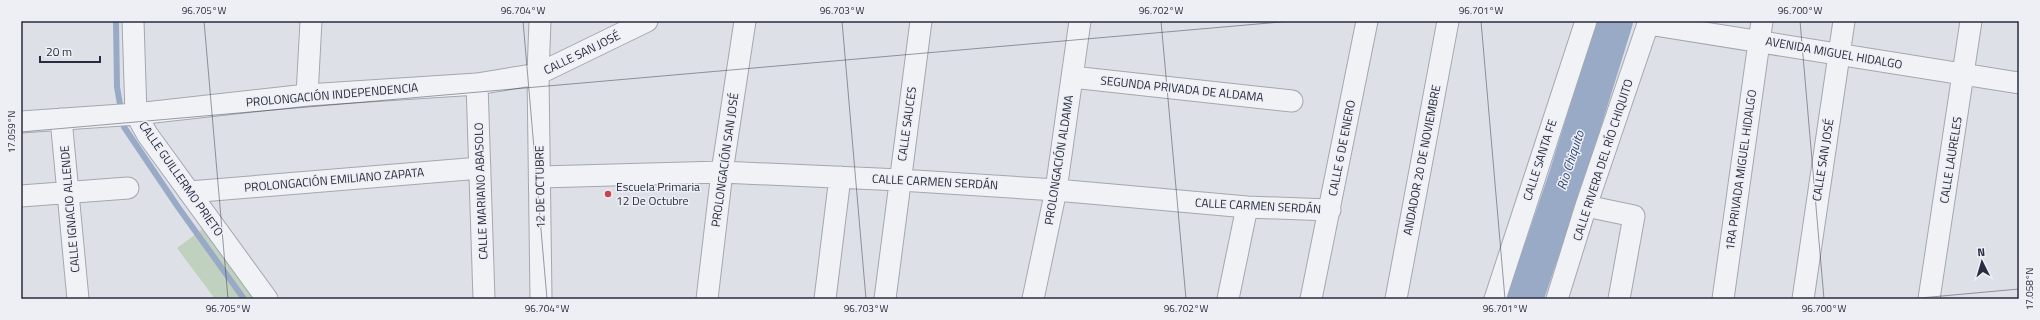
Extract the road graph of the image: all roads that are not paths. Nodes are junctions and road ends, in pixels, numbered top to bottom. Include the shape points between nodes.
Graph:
1 (133, 21) edge
2 (311, 21) edge
3 (540, 21) edge
4 (647, 21) edge
5 (745, 21) edge
6 (921, 21) edge
7 (1080, 21) edge
8 (1367, 21) edge
9 (1448, 21) edge
10 (1586, 21) edge
11 (1844, 21) edge
12 (1971, 21) edge
13 (1649, 22) edge
14 (1760, 31) edge
15 (1839, 55) junction
16 (538, 74) junction
17 (1964, 75) junction
18 (1072, 78) junction
19 (2019, 83) edge
20 (477, 84) junction
21 (307, 95) junction
22 (1292, 101) dead end
23 (124, 115) junction
24 (61, 119) junction
25 (21, 122) edge
26 (480, 168) junction
27 (722, 172) junction
28 (540, 177) junction
29 (840, 177) junction
30 (900, 180) junction
31 (128, 188) dead end
32 (1056, 190) junction
33 (189, 192) junction
34 (68, 193) junction
35 (21, 196) edge
36 (1586, 206) junction
37 (1247, 207) junction
38 (1330, 210) junction
39 (78, 299) edge
40 (267, 299) edge
41 (484, 299) edge
42 (541, 299) edge
43 (707, 299) edge
44 (825, 299) edge
45 (885, 299) edge
46 (1033, 299) edge
47 (1228, 299) edge
48 (1311, 299) edge
49 (1396, 299) edge
50 (1495, 299) edge
51 (1557, 299) edge
52 (1619, 299) edge
53 (1723, 299) edge
54 (1803, 299) edge
55 (1929, 299) edge

1 - 23 street, CALLE GUILLERMO PRIETO
2 - 21 street
3 - 16 street, 12 DE OCTUBRE
4 - 16 street, CALLE SAN JOSÉ
5 - 27 street, PROLONGACIÓN SAN JOSÉ
6 - 30 street, CALLE SAUCES
7 - 18 street, PROLONGACIÓN ALDAMA
8 - 38 street, CALLE 6 DE ENERO
9 - 49 street, ANDADOR 20 DE NOVIEMBRE
10 - 50 street, CALLE SANTA FE
11 - 15 street, CALLE SAN JOSÉ
12 - 17 street, CALLE LAURELES
13 - 14 street, AVENIDA MIGUEL HIDALGO
13 - 36 street, CALLE RIVERA DEL RÍO CHIQUITO
14 - 15 street, AVENIDA MIGUEL HIDALGO
14 - 53 street, 1RA PRIVADA MIGUEL HIDALGO
15 - 17 street, AVENIDA MIGUEL HIDALGO
15 - 54 street, CALLE SAN JOSÉ
16 - 20 street, PROLONGACIÓN INDEPENDENCIA
16 - 28 street, 12 DE OCTUBRE
17 - 19 street, AVENIDA MIGUEL HIDALGO
17 - 55 street, CALLE LAURELES
18 - 22 street, SEGUNDA PRIVADA DE ALDAMA
18 - 32 street, PROLONGACIÓN ALDAMA
20 - 21 street, PROLONGACIÓN INDEPENDENCIA
20 - 26 street, CALLE MARIANO ABASOLO
21 - 23 street, PROLONGACIÓN INDEPENDENCIA
23 - 24 street, PROLONGACIÓN INDEPENDENCIA
23 - 33 street, CALLE GUILLERMO PRIETO via 147,134
24 - 25 street, PROLONGACIÓN INDEPENDENCIA
24 - 34 street, CALLE IGNACIO ALLENDE
26 - 33 street, PROLONGACIÓN EMILIANO ZAPATA
26 - 41 street, CALLE MARIANO ABASOLO
27 - 28 street, CALLE CARMEN SERDÁN
27 - 29 street, CALLE CARMEN SERDÁN
27 - 43 street, PROLONGACIÓN SAN JOSÉ
28 - 42 street, 12 DE OCTUBRE
29 - 30 street, CALLE CARMEN SERDÁN
29 - 44 street
30 - 32 street, CALLE CARMEN SERDÁN
30 - 45 street, CALLE SAUCES
31 - 34 street
32 - 37 street, CALLE CARMEN SERDÁN
32 - 46 street, PROLONGACIÓN ALDAMA
33 - 40 street, CALLE GUILLERMO PRIETO
34 - 35 street
34 - 39 street, CALLE IGNACIO ALLENDE
36 - 51 street, CALLE RIVERA DEL RÍO CHIQUITO
36 - 52 street via 1634,216
37 - 38 street, CALLE CARMEN SERDÁN
37 - 47 street
38 - 48 street, CALLE 6 DE ENERO

